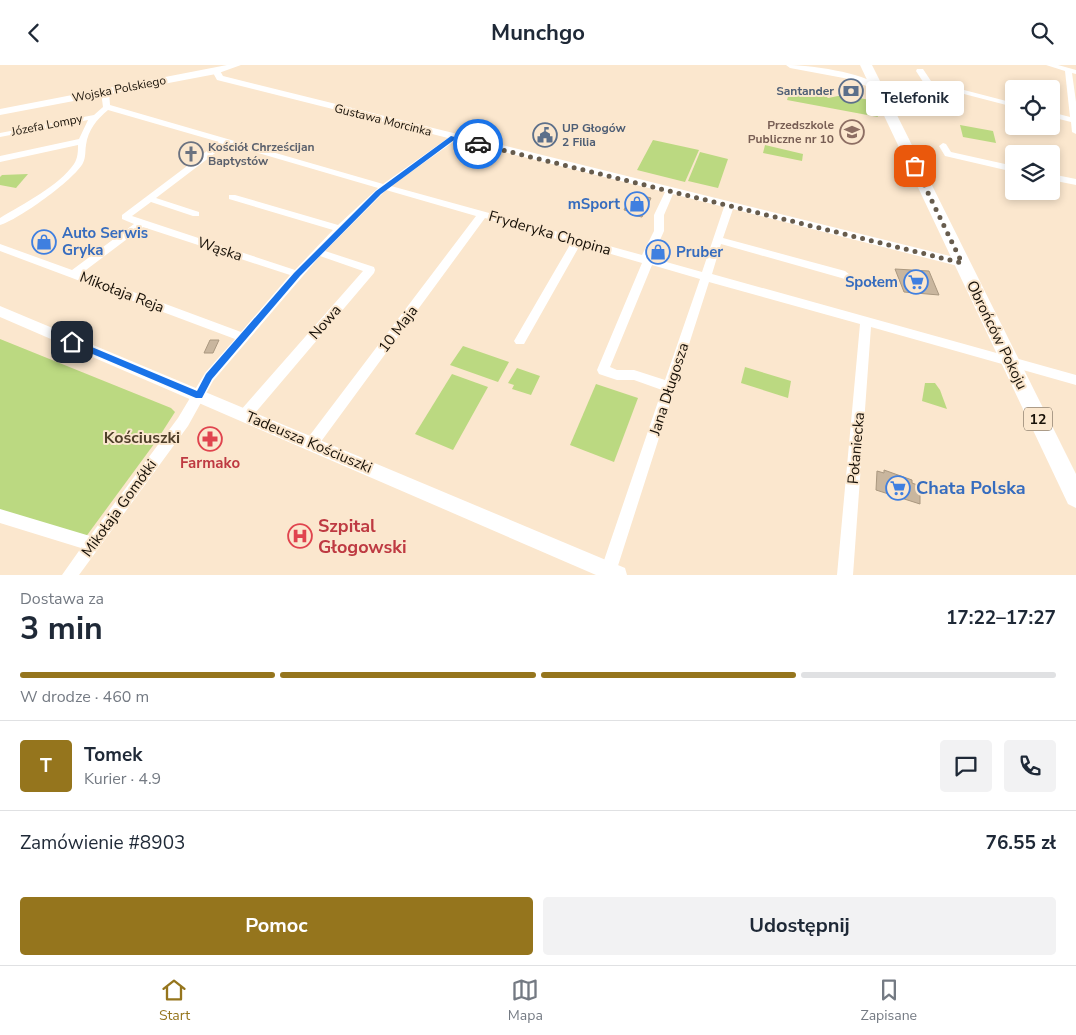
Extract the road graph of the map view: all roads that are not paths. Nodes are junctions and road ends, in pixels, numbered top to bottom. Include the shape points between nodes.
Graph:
1 (237, 65) edge
2 (790, 65) edge
3 (1050, 65) edge
4 (216, 71) junction
5 (920, 71) dead end
6 (1072, 71) edge
7 (872, 74) edge
8 (850, 75) junction
9 (105, 92) junction
10 (1005, 103) edge
11 (107, 107) junction
12 (0, 112) edge
13 (1060, 116) edge
14 (94, 117) junction
15 (1073, 120) junction
16 (1076, 132) edge
17 (0, 135) edge
18 (453, 138) junction
19 (82, 141) junction
20 (226, 141) junction
21 (943, 146) dead end
22 (0, 159) edge
23 (1005, 167) edge
24 (1060, 179) edge
25 (1076, 182) edge
26 (384, 187) junction
27 (670, 191) junction
28 (232, 197) dead end
29 (150, 199) junction
30 (729, 206) junction
31 (196, 214) dead end
32 (483, 214) junction
33 (0, 222) edge
34 (142, 223) junction
35 (340, 229) junction
36 (718, 240) junction
37 (577, 241) junction
38 (0, 247) edge
39 (318, 252) junction
40 (647, 260) junction
41 (962, 263) junction
42 (74, 274) junction
43 (297, 275) junction
44 (845, 275) dead end
45 (706, 276) junction
46 (0, 311) edge
47 (866, 322) junction
48 (243, 337) junction
49 (520, 341) dead end
50 (1016, 363) junction
51 (1076, 380) edge
52 (670, 387) junction
53 (199, 395) junction
54 (245, 415) junction
55 (312, 443) junction
56 (1076, 471) edge
57 (1076, 497) edge
58 (0, 516) edge
59 (93, 544) junction
60 (611, 574) edge
61 (70, 575) edge
62 (845, 575) edge

1 - 4 street, Wojska Polskiego
2 - 8 street
3 - 6 street
4 - 9 street, Wojska Polskiego
4 - 18 street, Gustawa Morcinka via 220,79
5 - 10 street via 930,86
6 - 15 street
7 - 8 street
7 - 8 street
7 - 41 main road, Obrońców Pokoju / 12
7 - 50 main road, Obrońców Pokoju / 12
9 - 11 street
9 - 12 street, Wojska Polskiego
11 - 14 street
11 - 20 street, Fryderyka Chopina
13 - 15 street
14 - 17 street, Józefa Lompy
14 - 19 street
15 - 16 street
18 - 26 street, Mikołaja Gomółki
18 - 27 street, Gustawa Morcinka
19 - 22 street
19 - 33 street via 80,159 74,171
20 - 26 street, Fryderyka Chopina
20 - 29 street
21 - 23 street via 948,154
24 - 25 street
26 - 32 street, Fryderyka Chopina
26 - 35 street, Mikołaja Gomółki
27 - 30 street, Gustawa Morcinka
27 - 40 street via 659,215 659,231
28 - 35 street
29 - 31 street
29 - 34 street via 125,217
30 - 36 street, Jana Długosza
30 - 41 street, Gustawa Morcinka
32 - 37 street, Fryderyka Chopina
32 - 55 street, 10 Maja
34 - 42 street
34 - 43 street, Wąska
35 - 39 street, Mikołaja Gomółki
36 - 44 street
36 - 45 street, Jana Długosza
37 - 40 street, Fryderyka Chopina
37 - 49 street
38 - 42 street, Mikołaja Reja
39 - 43 street, Mikołaja Gomółki
39 - 54 street, Nowa via 370,270
40 - 45 street, Fryderyka Chopina
40 - 52 street via 603,370 617,375 634,375
41 - 50 main road, Obrońców Pokoju / 12
42 - 48 street, Mikołaja Reja
43 - 48 street, Mikołaja Gomółki
45 - 47 street, Fryderyka Chopina
45 - 52 street, Jana Długosza
46 - 53 street, Tadeusza Kościuszki
47 - 50 street, Fryderyka Chopina
47 - 62 street, Połaniecka
48 - 53 street, Mikołaja Gomółki via 209,377
50 - 51 street, Fryderyka Chopina
50 - 56 main road, Obrońców Pokoju / 12
50 - 57 main road, Obrońców Pokoju / 12
52 - 60 street, Jana Długosza
53 - 54 street, Tadeusza Kościuszki
53 - 59 street, Mikołaja Gomółki via 183,422
54 - 55 street, Tadeusza Kościuszki
55 - 60 street, Tadeusza Kościuszki
58 - 59 street
59 - 61 street, Mikołaja Gomółki

